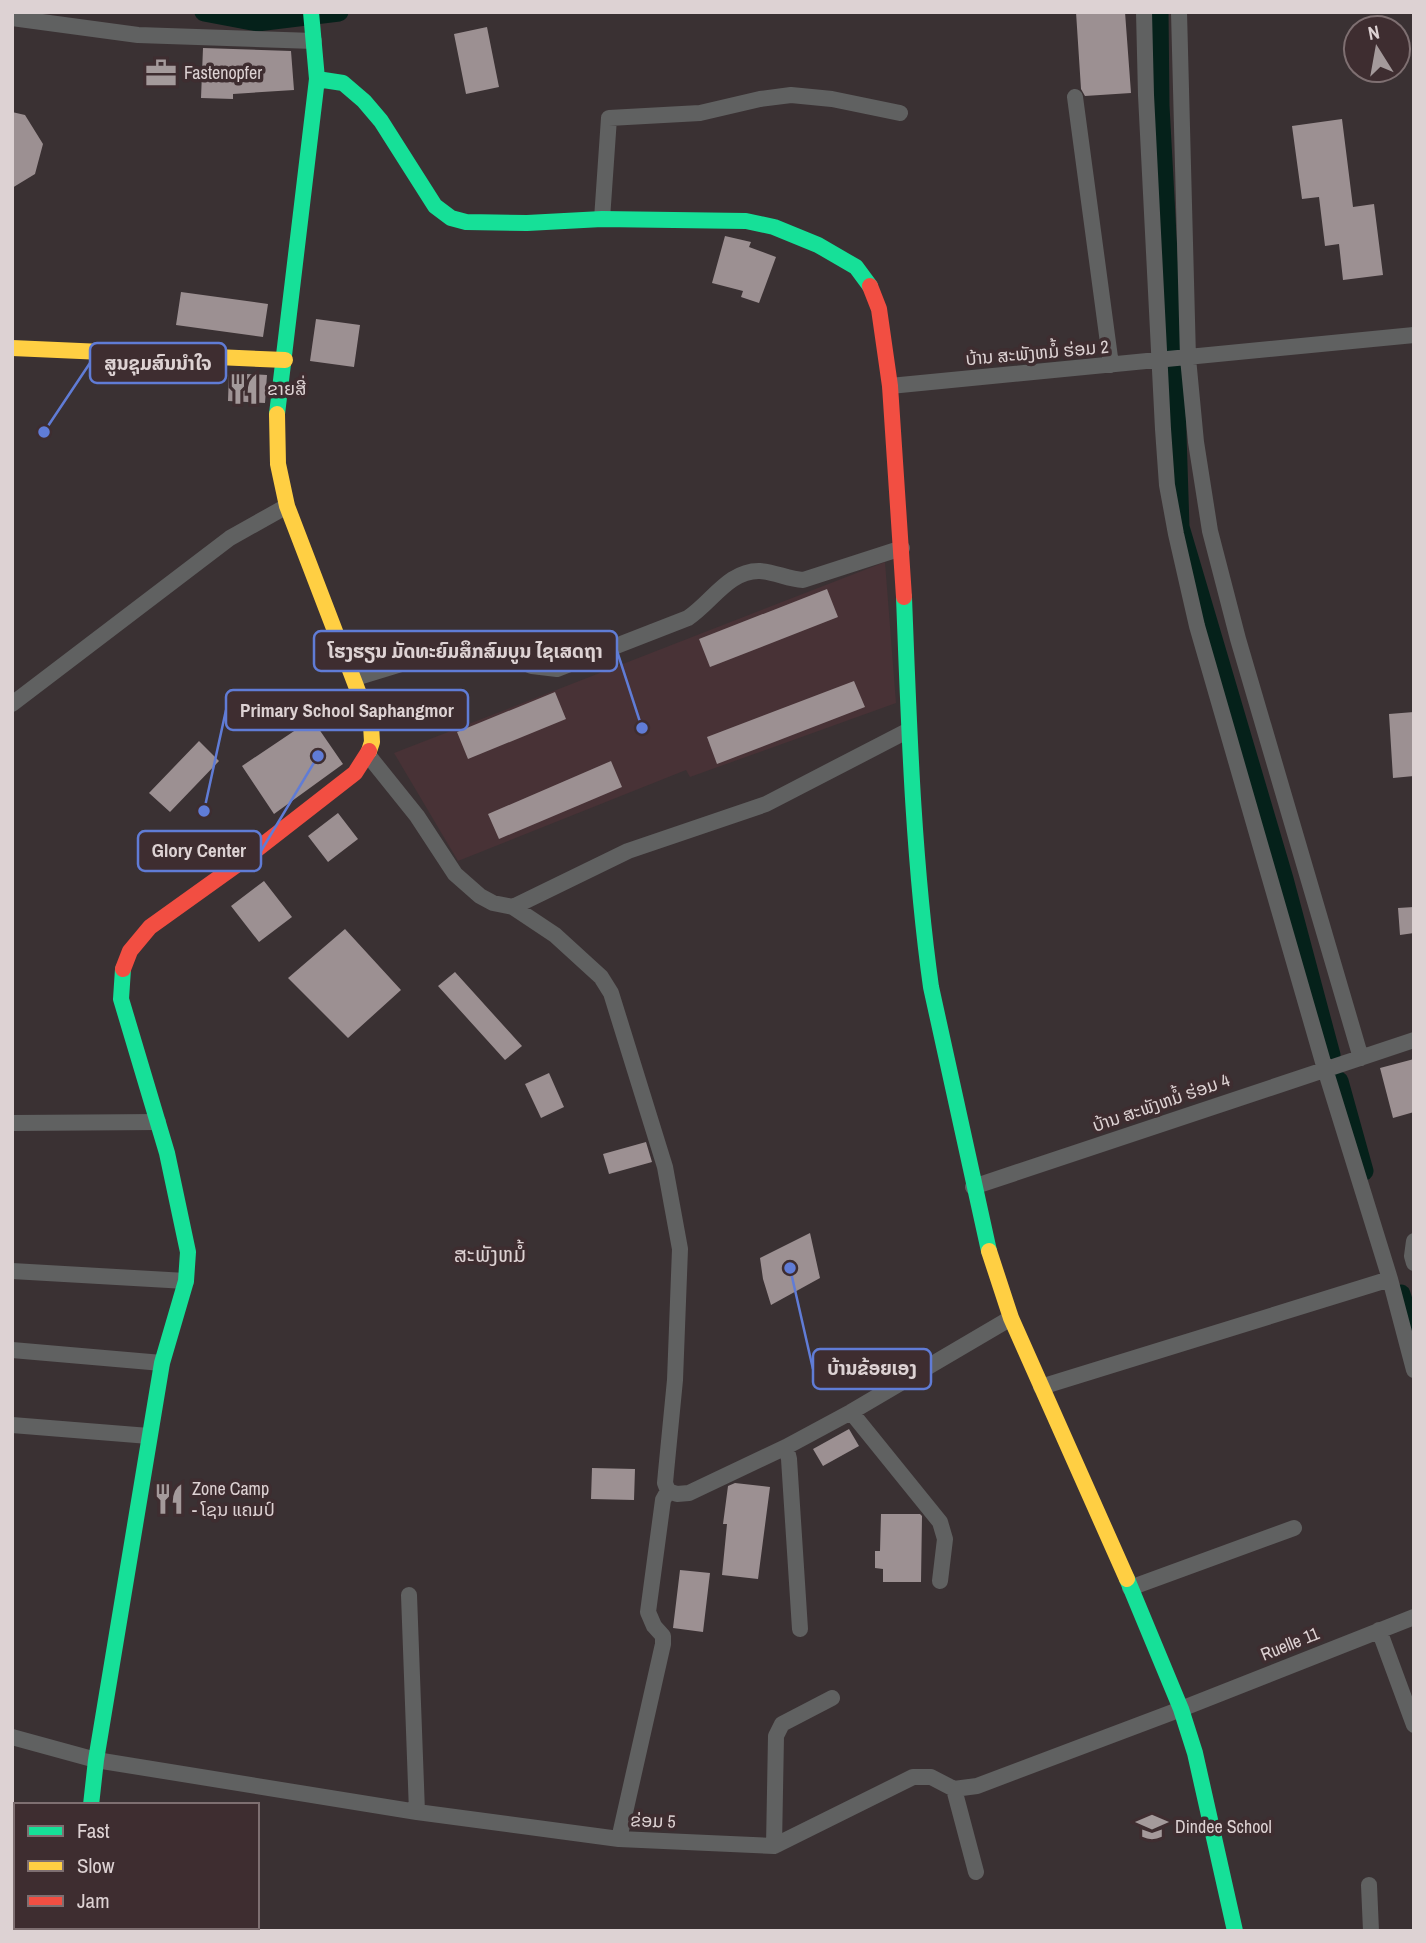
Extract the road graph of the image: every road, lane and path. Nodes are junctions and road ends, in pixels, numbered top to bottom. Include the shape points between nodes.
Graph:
1 (311, 12) edge
2 (1144, 12) edge
3 (1179, 12) edge
4 (12, 18) edge
5 (314, 38) junction
6 (317, 79) junction
7 (1075, 97) dead end
8 (900, 113) dead end
9 (602, 219) junction
10 (1414, 335) edge
11 (12, 348) edge
12 (1188, 358) junction
13 (285, 360) junction
14 (1161, 360) junction
15 (1111, 365) junction
16 (890, 386) junction
17 (287, 506) junction
18 (902, 548) junction
19 (355, 678) junction
20 (12, 704) edge
21 (909, 730) junction
22 (368, 755) junction
23 (513, 907) junction
24 (1414, 1040) edge
25 (1361, 1058) junction
26 (1325, 1069) junction
27 (158, 1122) junction
28 (12, 1123) edge
29 (973, 1187) junction
30 (1414, 1241) edge
31 (1414, 1263) edge
32 (12, 1271) edge
33 (1390, 1279) junction
34 (186, 1281) junction
35 (1011, 1318) junction
36 (12, 1350) edge
37 (162, 1363) junction
38 (1414, 1370) edge
39 (1041, 1387) junction
40 (850, 1412) junction
41 (12, 1424) edge
42 (149, 1436) junction
43 (786, 1447) junction
44 (668, 1490) junction
45 (1294, 1528) dead end
46 (940, 1581) dead end
47 (1130, 1588) junction
48 (408, 1595) dead end
49 (1414, 1617) edge
50 (800, 1629) dead end
51 (1379, 1630) junction
52 (832, 1698) dead end
53 (1181, 1709) junction
54 (1414, 1725) edge
55 (12, 1737) edge
56 (96, 1760) junction
57 (954, 1789) junction
58 (91, 1803) edge
59 (417, 1812) junction
60 (619, 1839) junction
61 (774, 1846) junction
62 (976, 1872) dead end
63 (1369, 1885) dead end
64 (1235, 1931) edge
65 (1371, 1931) edge

1 - 5 street
2 - 14 street
3 - 12 street
4 - 5 street via 138,35
5 - 6 street
6 - 9 street via 343,83 364,101 435,206 451,218 527,223
6 - 13 street
7 - 15 street
8 - 9 street via 791,95 701,113 609,118
9 - 16 street via 746,220 807,240 842,258 856,267 872,290
10 - 12 street, ບ້ານ ສະພັງຫມໍ້ ຮ່ອມ 2
11 - 13 street
12 - 14 street, ບ້ານ ສະພັງຫມໍ້ ຮ່ອມ 2
12 - 25 street via 1210,531
13 - 17 street via 276,439
14 - 15 street, ບ້ານ ສະພັງຫມໍ້ ຮ່ອມ 2
14 - 26 street via 1167,485 1197,626
15 - 16 street, ບ້ານ ສະພັງຫມໍ້ ຮ່ອມ 2
16 - 18 street
17 - 19 street
17 - 20 street via 230,538
18 - 19 street via 803,580 748,571 732,578 688,618 557,669 532,666 473,642
18 - 21 street
19 - 22 street via 371,724
21 - 23 street via 766,804 628,851
21 - 29 street via 931,987
22 - 23 street via 455,874 487,900
22 - 27 street via 355,773 150,927 130,951 121,974 121,999
23 - 44 street via 555,935 601,976 611,993 665,1167 680,1248
24 - 25 street, ບ້ານ ສະພັງຫມໍ້ ຮ່ອມ 4
25 - 26 street, ບ້ານ ສະພັງຫມໍ້ ຮ່ອມ 4
26 - 29 street, ບ້ານ ສະພັງຫມໍ້ ຮ່ອມ 4
26 - 33 street
27 - 28 street
27 - 34 street via 188,1252
29 - 35 street via 993,1269
30 - 31 street
32 - 34 street
33 - 38 street
33 - 39 street
34 - 37 street
35 - 39 street
35 - 40 street
36 - 37 street
37 - 42 street
39 - 47 street
40 - 43 street
40 - 46 street via 940,1522 945,1539
41 - 42 street
42 - 56 street
43 - 44 street via 689,1493
43 - 50 street
44 - 60 street via 648,1612 663,1644
45 - 47 street
47 - 53 street
48 - 59 street
49 - 51 street, Ruelle 11
51 - 53 street, Ruelle 11
51 - 54 street
52 - 61 street via 782,1724 776,1736
53 - 57 street via 977,1786
53 - 64 street via 1204,1787
55 - 56 street, ຂ່ອມ 5
56 - 58 street
56 - 59 street, ຂ່ອມ 5
57 - 61 street, ຂ່ອມ 5 via 931,1777 913,1777
57 - 62 street
59 - 60 street, ຂ່ອມ 5
60 - 61 street, ຂ່ອມ 5
63 - 65 street

